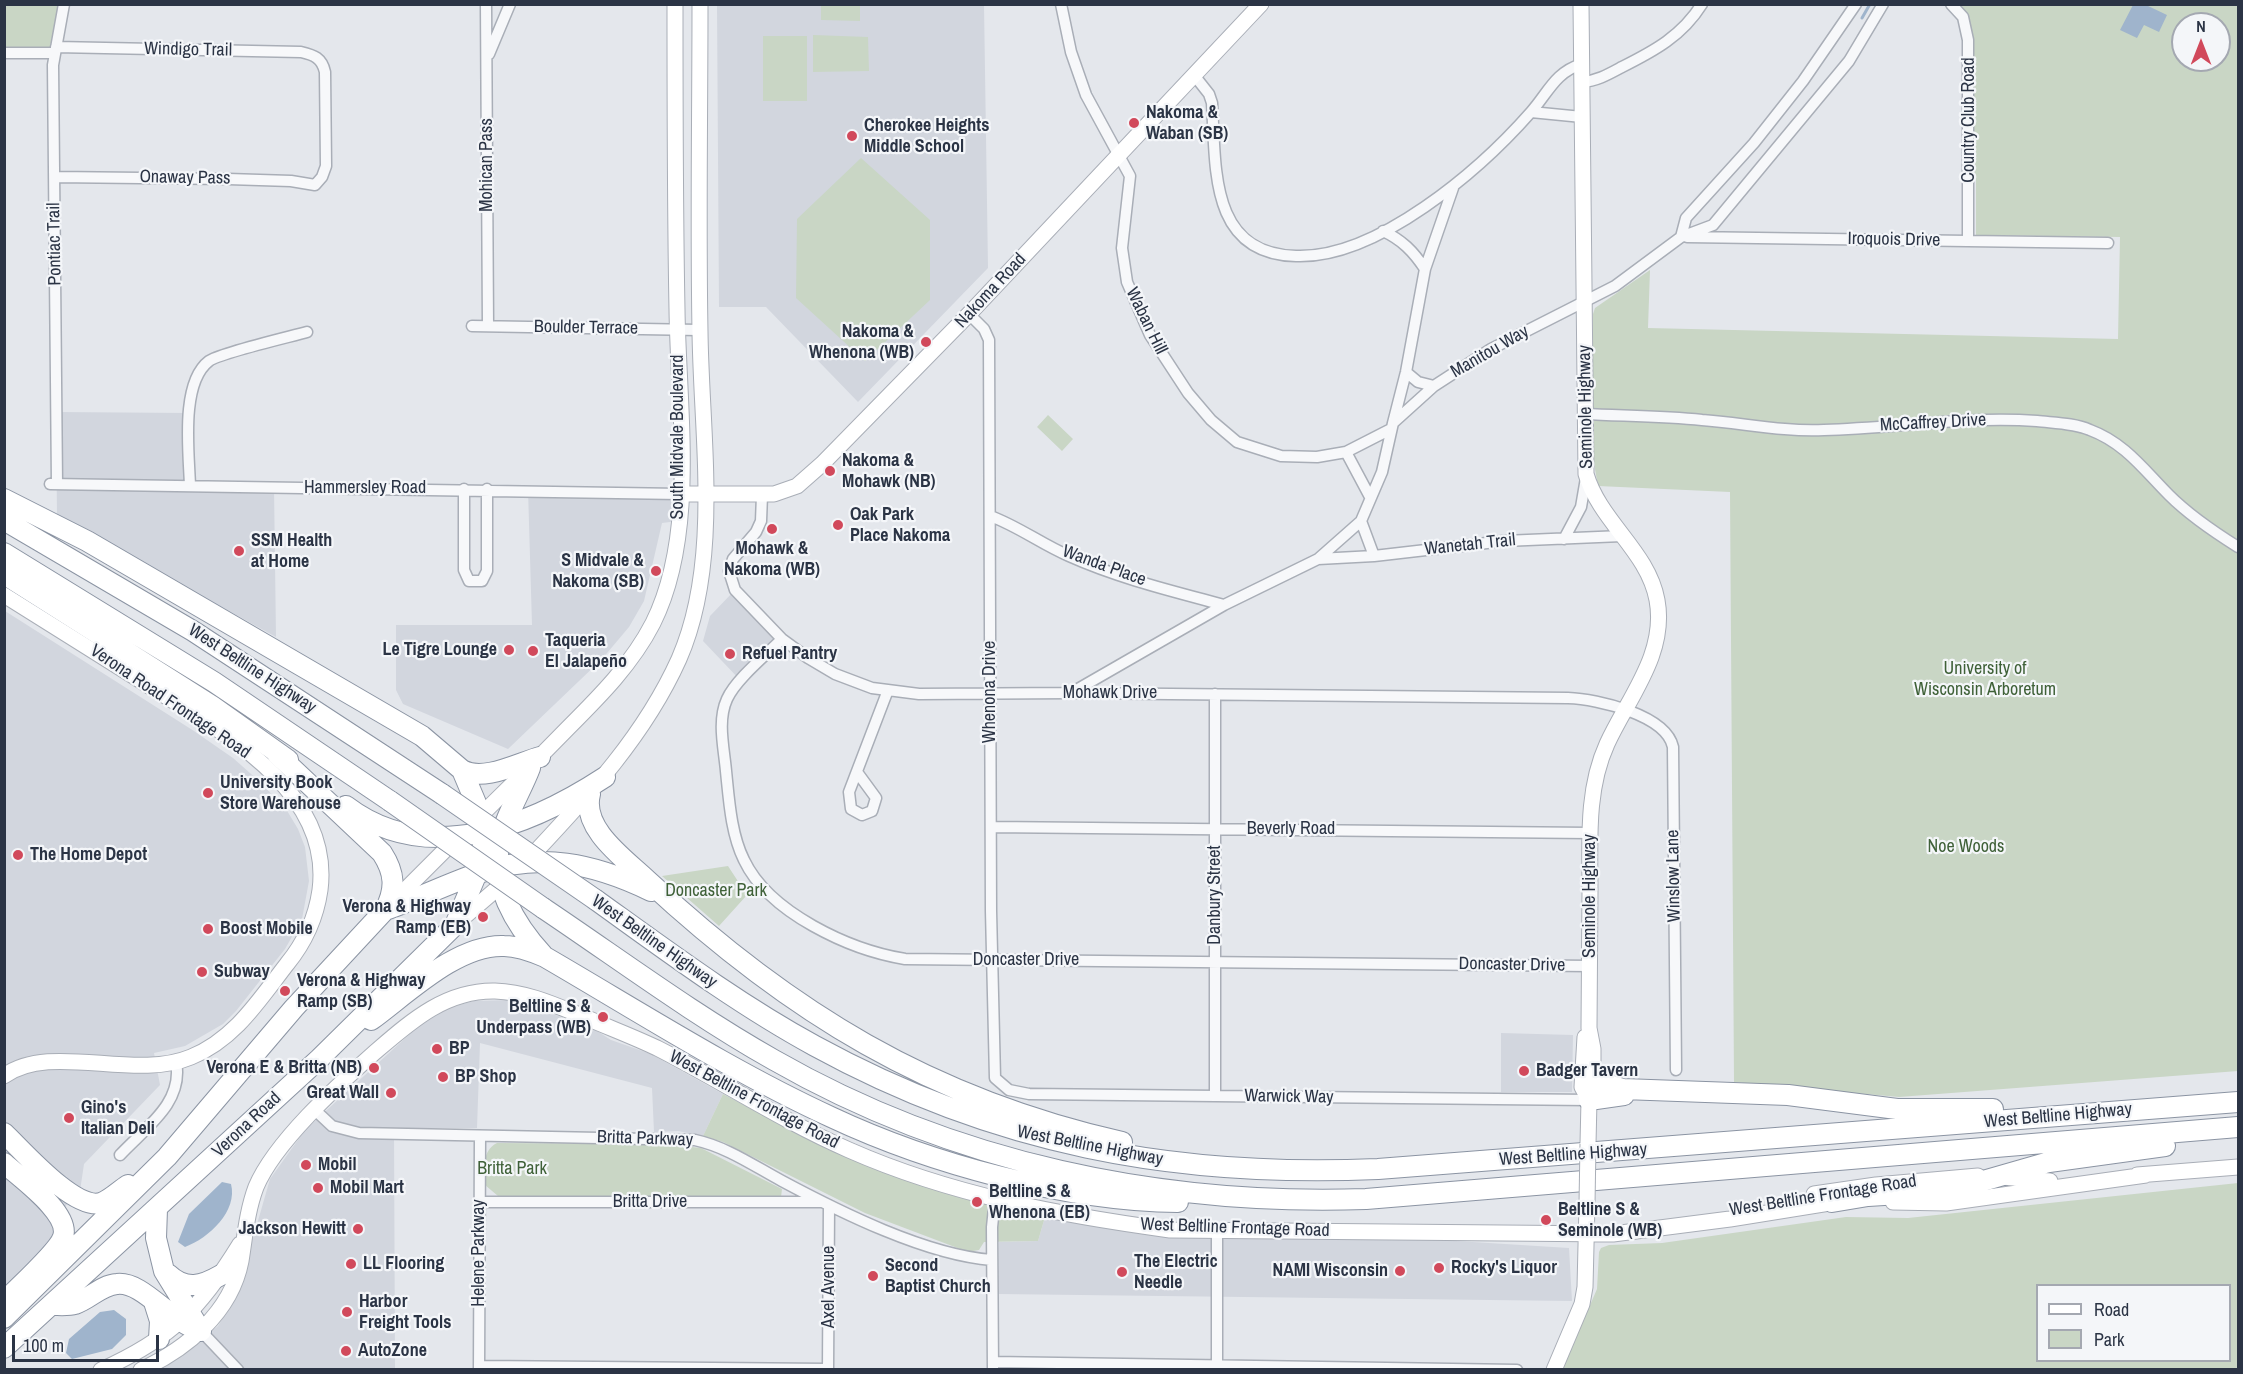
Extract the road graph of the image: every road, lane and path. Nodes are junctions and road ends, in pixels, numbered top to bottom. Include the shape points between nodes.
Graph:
1 (64, 4) edge
2 (486, 4) edge
3 (510, 4) edge
4 (675, 4) edge
5 (700, 4) edge
6 (1061, 4) edge
7 (1261, 4) edge
8 (1581, 4) edge
9 (1702, 4) edge
10 (1856, 4) edge
11 (1888, 4) edge
12 (1951, 4) edge
13 (1880, 8) edge
14 (55, 50) junction
15 (4, 53) edge
16 (487, 60) junction
17 (1582, 64) junction
18 (1194, 75) junction
19 (1582, 82) junction
20 (1531, 112) junction
21 (1582, 117) junction
22 (1120, 154) junction
23 (55, 177) junction
24 (315, 185) joint
25 (1453, 188) junction
26 (1383, 231) junction
27 (1681, 237) junction
28 (1968, 241) junction
29 (2108, 243) dead end
30 (1425, 269) junction
31 (1583, 303) junction
32 (969, 314) junction
33 (472, 326) dead end
34 (488, 326) junction
35 (677, 330) junction
36 (699, 330) junction
37 (307, 332) dead end
38 (1406, 372) junction
39 (1434, 386) junction
40 (1585, 414) junction
41 (1392, 426) junction
42 (1346, 452) junction
43 (1586, 474) junction
44 (53, 484) joint
45 (190, 486) junction
46 (464, 489) junction
47 (487, 489) junction
48 (680, 494) junction
49 (704, 494) junction
50 (762, 495) junction
51 (1370, 498) junction
52 (4, 499) edge
53 (990, 516) junction
54 (4, 520) edge
55 (1361, 521) junction
56 (1622, 536) junction
57 (1564, 539) junction
58 (2238, 547) edge
59 (4, 553) edge
60 (1374, 556) junction
61 (1318, 559) junction
62 (4, 574) edge
63 (4, 595) edge
64 (1224, 605) junction
65 (782, 639) junction
66 (888, 690) junction
67 (990, 693) junction
68 (1071, 693) junction
69 (1215, 694) junction
70 (1624, 710) junction
71 (277, 754) junction
72 (535, 762) junction
73 (462, 770) junction
74 (857, 772) dead end
75 (605, 777) junction
76 (590, 794) junction
77 (482, 824) junction
78 (504, 827) junction
79 (991, 827) junction
80 (1216, 828) junction
81 (1590, 833) junction
82 (459, 836) junction
83 (524, 864) junction
84 (477, 873) junction
85 (500, 876) junction
86 (669, 900) junction
87 (385, 910) junction
88 (455, 925) junction
89 (544, 957) junction
90 (991, 960) junction
91 (1215, 961) junction
92 (1590, 966) junction
93 (1589, 1028) junction
94 (319, 1059) junction
95 (176, 1062) junction
96 (1676, 1070) dead end
97 (4, 1076) edge
98 (995, 1078) joint
99 (1593, 1080) junction
100 (1680, 1092) junction
101 (1215, 1096) junction
102 (1589, 1100) junction
103 (2237, 1102) edge
104 (316, 1111) junction
105 (2238, 1127) edge
106 (4, 1133) edge
107 (480, 1136) junction
108 (2238, 1137) edge
109 (120, 1155) dead end
110 (167, 1157) junction
111 (4, 1163) edge
112 (2238, 1167) edge
113 (1354, 1170) junction
114 (2146, 1175) junction
115 (2000, 1177) junction
116 (995, 1199) junction
117 (1310, 1201) junction
118 (479, 1202) junction
119 (1832, 1202) junction
120 (825, 1203) junction
121 (157, 1209) junction
122 (1680, 1225) junction
123 (1217, 1231) junction
124 (1586, 1234) junction
125 (242, 1241) junction
126 (992, 1260) junction
127 (225, 1269) junction
128 (164, 1270) junction
129 (4, 1302) edge
130 (154, 1302) junction
131 (52, 1305) junction
132 (185, 1317) junction
133 (4, 1318) edge
134 (201, 1331) junction
135 (159, 1339) junction
136 (4, 1348) edge
137 (993, 1366) edge
138 (1217, 1367) edge
139 (479, 1368) edge
140 (828, 1369) edge
141 (101, 1370) edge
142 (141, 1370) edge
143 (238, 1370) edge
144 (1517, 1370) edge
145 (1554, 1370) edge

1 - 14 street, Pontiac Trail
2 - 16 street, Mohican Pass
3 - 16 street
4 - 35 street, South Midvale Boulevard
5 - 36 street, South Midvale Boulevard
6 - 22 street, Waban Hill via 1071,52 1086,95
7 - 18 street, Nakoma Road
8 - 17 street, Seminole Highway
9 - 19 street via 1690,22 1657,51 1594,81
10 - 27 street, Manitou Way via 1754,143 1686,218
11 - 13 street
12 - 28 street, Country Club Road via 1963,17 1968,40
13 - 27 street, Manitou Way via 1849,61 1713,225
14 - 15 street, Windigo Trail
14 - 23 street, Pontiac Trail
14 - 24 street, Windigo Trail via 301,52 319,58 325,72 326,166
16 - 34 street, Mohican Pass
17 - 19 street, Seminole Highway
17 - 20 street via 1567,68 1557,77
18 - 22 street, Nakoma Road
18 - 26 street via 1212,103 1223,202 1229,221 1248,244 1270,254 1311,256 1336,251
19 - 21 street, Seminole Highway
20 - 21 street
20 - 25 street
21 - 31 street, Seminole Highway
22 - 32 street, Nakoma Road
22 - 42 street, Waban Hill via 1130,184 1122,248 1127,282 1150,336 1188,393 1224,433 1248,447 1292,457
23 - 24 street, Onaway Pass via 228,179
23 - 44 street, Pontiac Trail
25 - 26 street
25 - 30 street
26 - 30 street via 1399,238
27 - 28 street, Iroquois Drive
27 - 31 street, Manitou Way via 1615,286
28 - 29 street, Iroquois Drive
30 - 38 street
31 - 39 street, Manitou Way via 1491,349
31 - 40 street, Seminole Highway
32 - 50 street, Nakoma Road via 822,464 786,491
32 - 53 street, Whenona Drive via 989,340
33 - 34 street, Boulder Terrace
34 - 35 street, Boulder Terrace
35 - 36 street, Boulder Terrace
35 - 48 street, South Midvale Boulevard
36 - 49 street, South Midvale Boulevard
37 - 45 street via 209,360 195,378 189,407
38 - 39 street via 1418,382
38 - 41 street
39 - 41 street, Manitou Way
40 - 43 street, Seminole Highway
40 - 58 street, McCaffrey Drive via 1784,429 1824,430 1965,419 2021,420 2088,429 2129,452 2170,496
41 - 42 street, Waban Hill
41 - 51 street via 1382,472
42 - 51 street
43 - 56 street, Seminole Highway via 1598,502
43 - 57 street via 1581,507
44 - 45 street, Hammersley Road
45 - 46 street, Hammersley Road
46 - 47 street, Hammersley Road
46 - 47 street via 464,570 469,581 475,582 482,580 487,571
47 - 48 street, Hammersley Road
48 - 49 street, Nakoma Road
48 - 72 street, South Midvale Boulevard via 671,571 654,621 622,670
49 - 50 street, Nakoma Road
49 - 75 street, South Midvale Boulevard via 701,572 684,646 641,728
50 - 65 street, Mohawk Drive via 756,532 733,559 729,571 740,597
51 - 55 street
52 - 73 highway via 87,541 422,736
53 - 64 street, Wanda Place via 1011,523 1067,555
53 - 67 street, Whenona Drive
54 - 113 highway, West Beltline Highway, bridge via 193,631 442,794 729,994 814,1046 924,1098 995,1125 1064,1144 1175,1163 1250,1169
55 - 60 street
55 - 61 street
56 - 57 street, Wanetah Trail
56 - 70 street, Seminole Highway via 1645,567 1653,586 1658,621 1651,659
57 - 60 street, Wanetah Trail via 1469,543
59 - 117 highway, West Beltline Highway, bridge via 214,682 767,1056 842,1095 915,1128 997,1156 1082,1176 1197,1194
60 - 61 street, Wanetah Trail
61 - 64 street
62 - 71 highway via 212,706
63 - 95 street, Verona Road Frontage Road via 241,747 292,795 311,825 322,873 311,926 298,950 232,1032 204,1051
64 - 68 street
65 - 66 street, Mohawk Drive via 835,674
65 - 90 street, Doncaster Drive via 733,690 721,722 736,840 758,884 779,903 836,939 873,954 905,959
66 - 67 street, Mohawk Drive via 919,694
66 - 74 street
67 - 68 street, Mohawk Drive
67 - 79 street, Whenona Drive
68 - 69 street, Mohawk Drive
69 - 70 street, Mohawk Drive via 1568,698 1601,702
69 - 80 street, Danbury Street
70 - 81 street, Seminole Highway via 1599,763
70 - 96 street, Winslow Lane via 1662,727 1671,737 1673,747
71 - 82 highway via 377,826 411,834
71 - 87 highway via 382,853 394,879
72 - 73 highway via 485,774
72 - 77 street, South Midvale Boulevard
72 - 78 highway
73 - 77 highway
75 - 76 street, South Midvale Boulevard
75 - 78 highway via 547,812
76 - 83 street, South Midvale Boulevard
76 - 86 highway via 588,811 593,823 612,847
77 - 78 highway
77 - 82 highway
77 - 84 highway
78 - 85 highway via 499,846
79 - 80 street, Beverly Road
79 - 90 street, Whenona Drive
80 - 81 street, Beverly Road
80 - 91 street, Danbury Street
81 - 92 street, Seminole Highway
82 - 87 street, Verona Road
83 - 85 highway
83 - 86 highway via 583,864
84 - 85 highway
84 - 87 highway
84 - 88 highway
85 - 88 street, Verona Road via 487,899
85 - 89 highway via 514,918
86 - 113 highway via 761,976 841,1032 993,1104 1054,1125 1127,1143
87 - 110 highway, Verona Road via 294,1008
88 - 94 highway, Verona Road
89 - 94 highway via 507,946 471,952 452,961
89 - 117 highway via 829,1117 926,1154 1110,1198 1148,1202
90 - 91 street, Doncaster Drive
90 - 98 street, Whenona Drive
91 - 92 street, Doncaster Drive
91 - 101 street, Danbury Street
92 - 93 street, Seminole Highway
93 - 99 street, Seminole Highway
93 - 102 street, Seminole Highway via 1582,1076 1582,1088
94 - 121 highway, Verona Road
95 - 97 street, Verona Road Frontage Road via 127,1066 50,1062 21,1066
95 - 109 street via 179,1078 174,1096
98 - 101 street, Warwick Way via 1009,1090 1029,1094
99 - 100 highway via 1613,1088
99 - 102 street, Seminole Highway
100 - 102 highway
100 - 103 highway via 1788,1095 1925,1110
101 - 102 street, Warwick Way
102 - 124 street, Seminole Highway, bridge
103 - 113 highway, West Beltline Highway
104 - 107 street, Britta Parkway via 332,1126 359,1133
104 - 116 street, West Beltline Frontage Road via 380,1048 432,1007 480,992 512,993 543,1001 648,1044 798,1127 850,1151
104 - 125 street via 272,1158 256,1187
105 - 117 highway, West Beltline Highway
106 - 110 highway via 71,1193 92,1204 102,1203
107 - 118 street, Helene Parkway
107 - 120 street, Britta Parkway via 695,1140 729,1152
108 - 115 highway via 2087,1155
110 - 133 highway, Verona Road
111 - 129 highway via 52,1207 64,1230 58,1244
112 - 114 street, West Beltline Frontage Road
114 - 115 street, West Beltline Frontage Road via 2032,1182
114 - 119 street, West Beltline Frontage Road via 1946,1203
115 - 119 highway via 1948,1191
115 - 122 street, West Beltline Frontage Road via 1857,1187 1708,1214
116 - 123 street, West Beltline Frontage Road via 1124,1224
116 - 126 street
118 - 120 street, Britta Drive
118 - 139 street, Helene Parkway
119 - 122 street, West Beltline Frontage Road
120 - 126 street, Britta Parkway via 950,1252
120 - 140 street, Axel Avenue
121 - 128 highway via 156,1238
121 - 131 highway, Verona Road
122 - 124 street, West Beltline Frontage Road
123 - 124 street, West Beltline Frontage Road
123 - 138 street
124 - 145 street, Seminole Highway via 1582,1304
125 - 127 street
125 - 134 street via 240,1265 230,1292
126 - 137 street
127 - 128 highway via 194,1287 184,1285
127 - 132 street
127 - 134 street via 224,1285 207,1311
128 - 132 highway
130 - 131 highway via 130,1284 115,1283 75,1304
130 - 132 highway
130 - 135 highway via 160,1321
131 - 136 highway, Verona Road
132 - 134 highway
132 - 135 street
134 - 142 street
134 - 143 street
135 - 141 street
137 - 138 street
138 - 144 street
139 - 140 street

